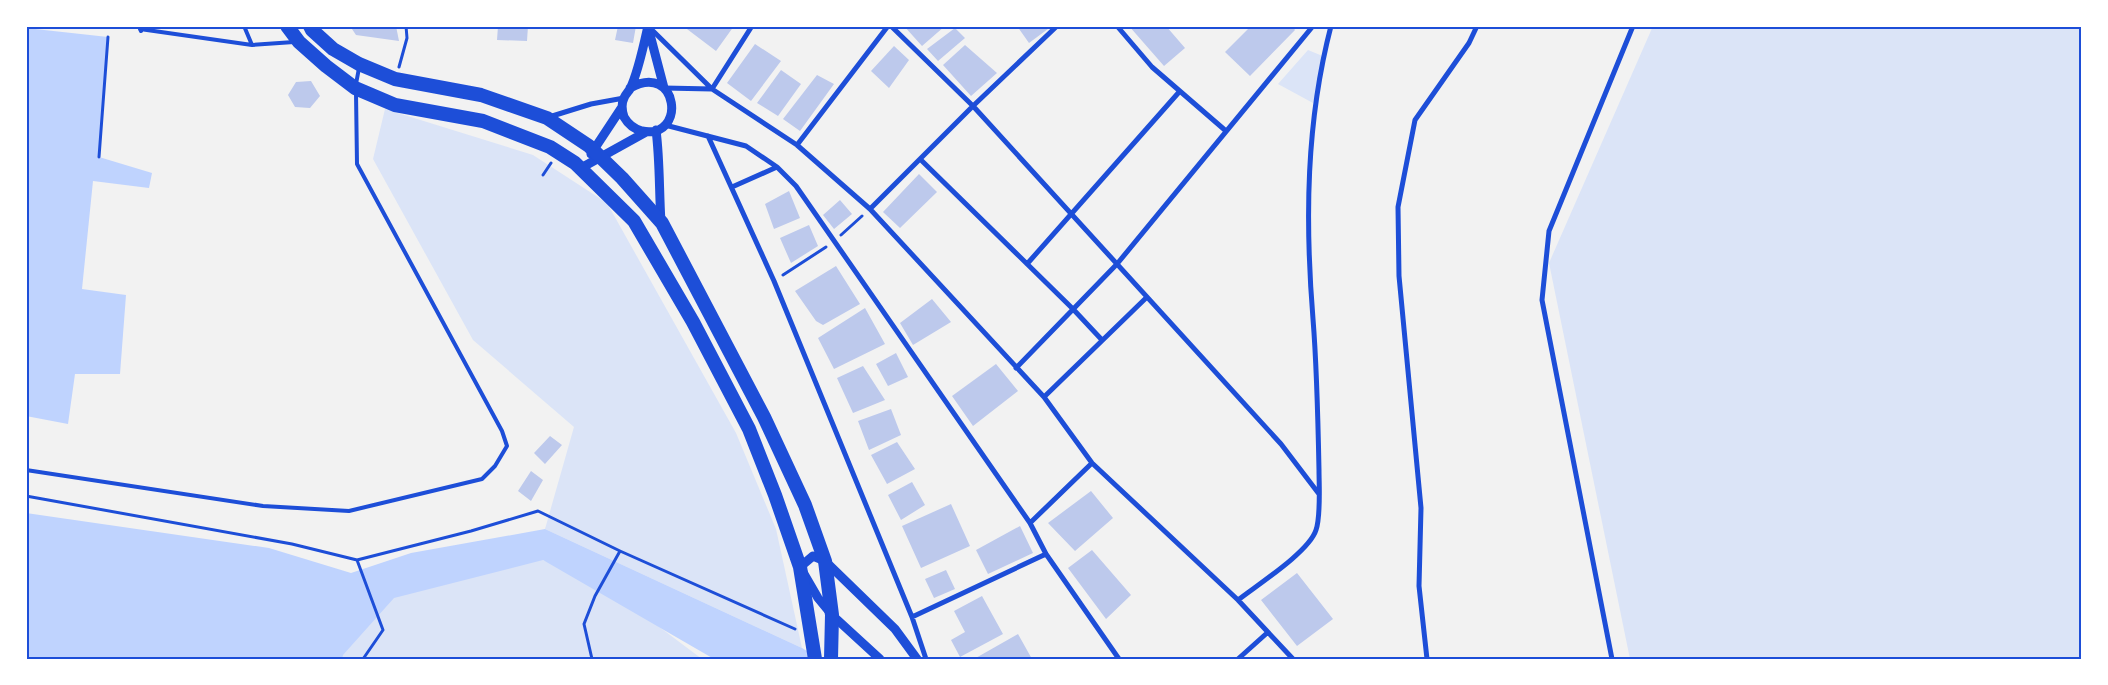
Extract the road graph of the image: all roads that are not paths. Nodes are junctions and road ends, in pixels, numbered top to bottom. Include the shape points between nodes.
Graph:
1 (244, 26) edge
2 (287, 26) edge
3 (310, 26) edge
4 (648, 26) edge
5 (752, 26) edge
6 (890, 26) edge
7 (1057, 26) edge
8 (1118, 26) edge
9 (1313, 26) edge
10 (1332, 26) edge
11 (1477, 26) edge
12 (1633, 26) edge
13 (142, 31) dead end
14 (299, 42) junction
15 (252, 45) junction
16 (359, 64) junction
17 (356, 88) junction
18 (630, 88) junction
19 (664, 88) junction
20 (712, 90) junction
21 (1180, 91) junction
22 (623, 103) junction
23 (973, 106) junction
24 (547, 118) junction
25 (665, 124) junction
26 (651, 131) junction
27 (1226, 131) junction
28 (708, 136) junction
29 (797, 145) junction
30 (597, 153) junction
31 (920, 159) junction
32 (777, 167) junction
33 (581, 168) junction
34 (732, 187) junction
35 (870, 210) junction
36 (1071, 214) junction
37 (662, 223) junction
38 (1027, 264) junction
39 (1117, 264) junction
40 (1147, 297) junction
41 (1073, 309) junction
42 (1102, 340) junction
43 (1016, 368) junction
44 (1044, 397) junction
45 (1092, 463) junction
46 (26, 470) edge
47 (1319, 494) junction
48 (1030, 522) junction
49 (1046, 554) junction
50 (825, 561) junction
51 (800, 567) junction
52 (1238, 600) junction
53 (832, 614) junction
54 (912, 617) junction
55 (1266, 632) junction
56 (814, 649) edge
57 (831, 659) edge
58 (880, 659) edge
59 (918, 659) edge
60 (926, 659) edge
61 (1118, 659) edge
62 (1238, 659) edge
63 (1293, 659) edge
64 (1427, 659) edge
65 (1612, 659) edge

1 - 15 lane
2 - 14 highway
3 - 16 highway via 333,49
4 - 18 street
4 - 19 street
4 - 20 street
5 - 20 street
6 - 23 street
6 - 29 street
7 - 23 street
8 - 21 street via 1152,67
9 - 27 street
10 - 47 street via 1323,58 1311,132 1308,210 1318,391
11 - 64 street via 1469,43 1415,120 1398,208 1399,276 1421,508 1419,586
12 - 65 street via 1549,232 1542,300
13 - 15 lane via 140,29
14 - 15 lane
14 - 17 highway
16 - 17 lane
16 - 24 highway via 395,79 481,95
17 - 33 highway via 395,104 483,121 550,147
17 - 46 lane via 357,164 502,431 507,446 495,466 482,479 349,510 262,506
18 - 19 street via 641,82 653,82
18 - 22 street
19 - 20 street
19 - 25 street via 672,99 672,113
20 - 29 street
21 - 27 street
21 - 36 street
22 - 24 street via 591,104
22 - 26 street via 624,116 630,124 637,130
22 - 30 street
23 - 31 street
23 - 36 street
24 - 30 highway
25 - 26 street
25 - 28 street
26 - 30 street
26 - 37 street via 659,156
27 - 39 street
28 - 32 street via 746,146
28 - 34 street
29 - 35 street
30 - 33 street
30 - 37 highway
31 - 35 street
31 - 38 street
32 - 34 street
32 - 48 street via 796,186
33 - 51 highway via 634,221 692,322 749,429
34 - 54 street
35 - 43 street
36 - 38 street
36 - 39 street
37 - 50 highway via 764,417 805,505
38 - 41 street
39 - 40 street
39 - 41 street
40 - 42 street
40 - 47 street via 1281,444
41 - 42 street
41 - 43 street
42 - 44 street
43 - 44 street
44 - 45 street
45 - 48 street
45 - 52 street
47 - 52 street via 1316,531 1311,538 1300,552
48 - 49 street
49 - 54 street
49 - 61 street
50 - 51 street via 813,556
50 - 53 highway
50 - 59 street via 895,629
51 - 53 street via 818,598
51 - 56 highway
52 - 55 street
53 - 57 highway
53 - 58 street
54 - 60 street
55 - 62 street
55 - 63 street

